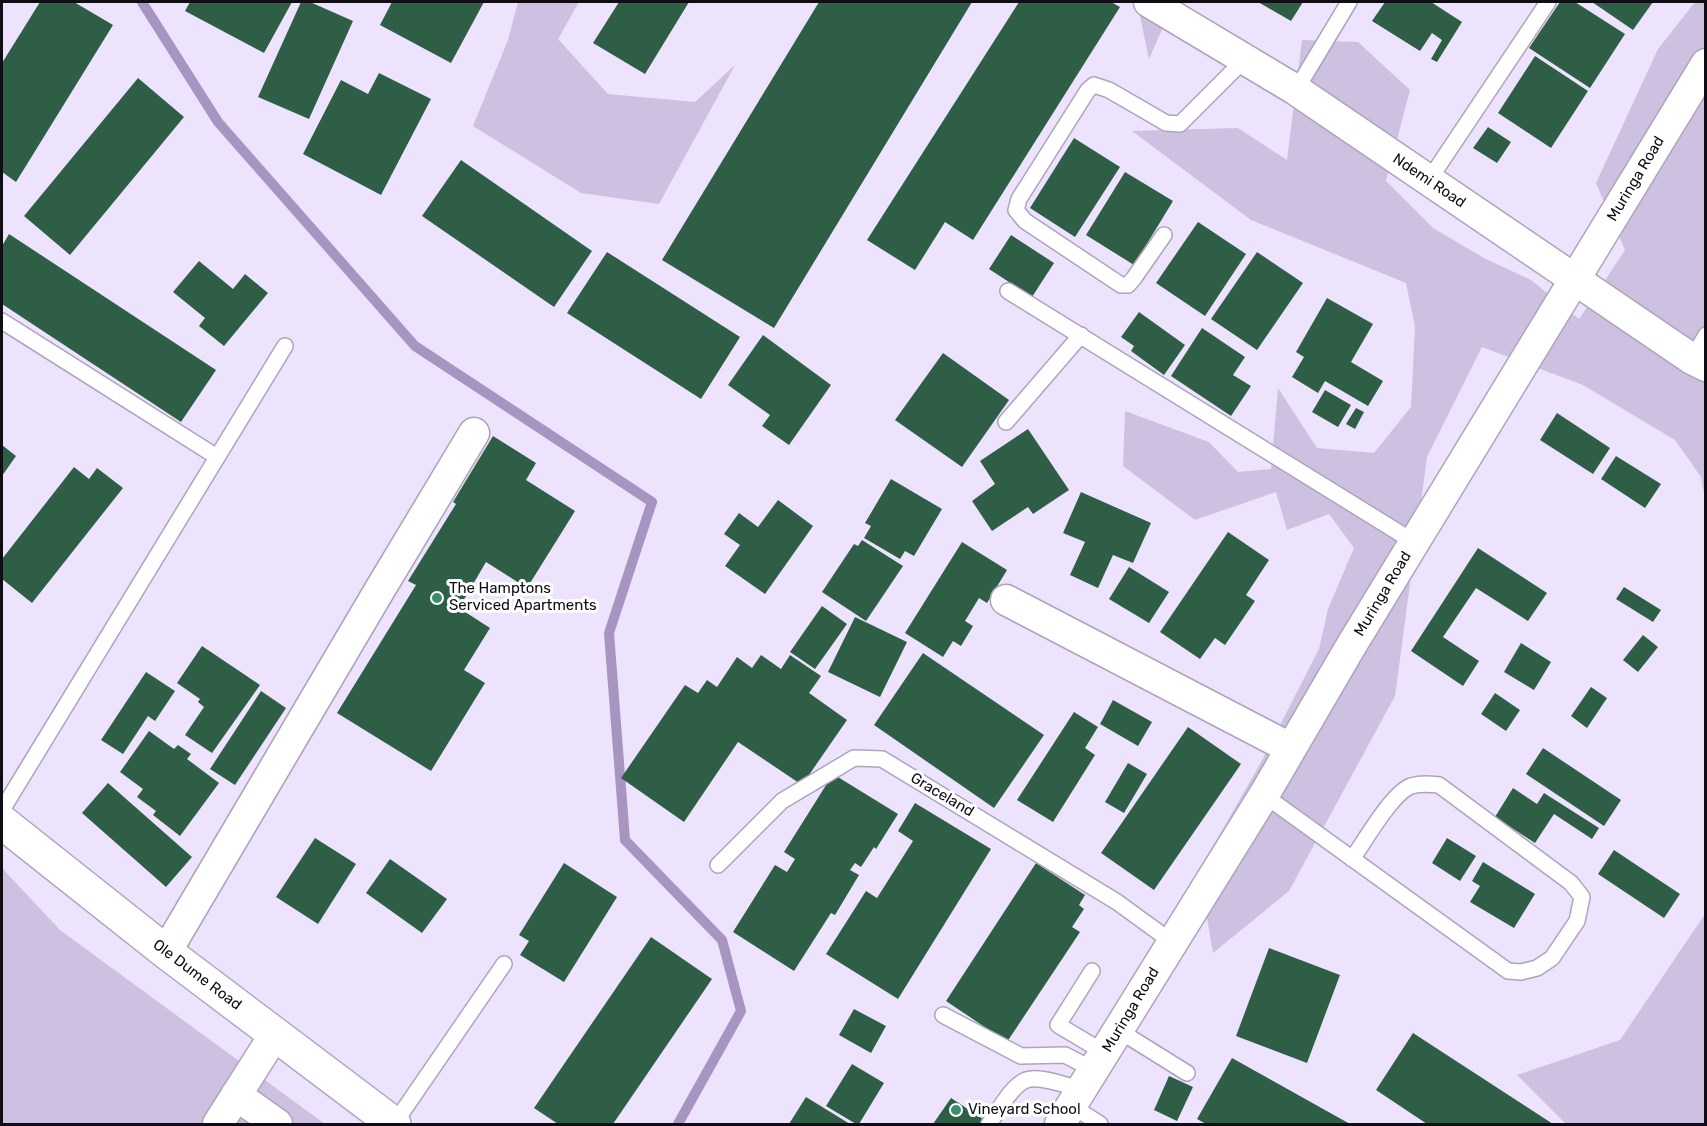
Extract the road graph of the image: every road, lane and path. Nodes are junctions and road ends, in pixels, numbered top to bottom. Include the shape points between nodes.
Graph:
1 (1149, 2) edge
2 (1349, 2) edge
3 (1548, 2) edge
4 (1245, 59) junction
5 (1706, 64) edge
6 (1296, 90) junction
7 (1429, 180) junction
8 (1164, 235) dead end
9 (1575, 280) junction
10 (1008, 291) dead end
11 (2, 321) edge
12 (1081, 335) junction
13 (285, 346) dead end
14 (1701, 353) edge
15 (1006, 422) dead end
16 (474, 434) dead end
17 (217, 457) junction
18 (1414, 542) junction
19 (1006, 600) dead end
20 (1290, 748) junction
21 (1264, 795) junction
22 (2, 810) edge
23 (2, 822) edge
24 (1352, 859) junction
25 (718, 865) dead end
26 (1172, 942) junction
27 (166, 952) junction
28 (504, 964) dead end
29 (1092, 971) dead end
30 (943, 1015) dead end
31 (275, 1034) junction
32 (1187, 1073) dead end
33 (1089, 1079) edge
34 (236, 1095) junction
35 (394, 1124) edge
36 (218, 1125) edge
37 (277, 1125) edge
38 (989, 1125) edge
39 (1100, 1125) edge

1 - 4 street, Ndemi Road
2 - 6 lane
3 - 7 lane
4 - 6 street, Ndemi Road
4 - 8 lane via 1180,124 1166,123 1094,85 1019,199 1016,210 1025,221 1121,285 1128,285
5 - 9 street, Muringa Road
6 - 7 street, Ndemi Road
7 - 9 street, Ndemi Road
9 - 14 street, Ndemi Road
9 - 18 street, Muringa Road
10 - 12 lane
11 - 17 lane
12 - 15 lane
12 - 18 lane
13 - 17 lane
16 - 27 street
17 - 22 lane
18 - 20 street, Muringa Road
19 - 20 street
20 - 21 street, Muringa Road
21 - 24 lane
21 - 26 street, Muringa Road
23 - 27 street, Ole Dume Road
24 - 24 lane via 1508,971 1537,968 1552,958 1577,921 1582,897 1571,883 1439,785 1423,783 1395,797
25 - 26 lane, Graceland via 782,801 854,758 882,759 1117,902
26 - 33 street, Muringa Road
27 - 31 street, Ole Dume Road
28 - 35 lane
29 - 33 lane via 1058,1025
30 - 33 lane via 1021,1056 1065,1055
31 - 34 street
31 - 35 street, Ole Dume Road
32 - 33 lane
33 - 38 lane via 1025,1080 1012,1090
33 - 39 lane
34 - 36 street
34 - 37 street

